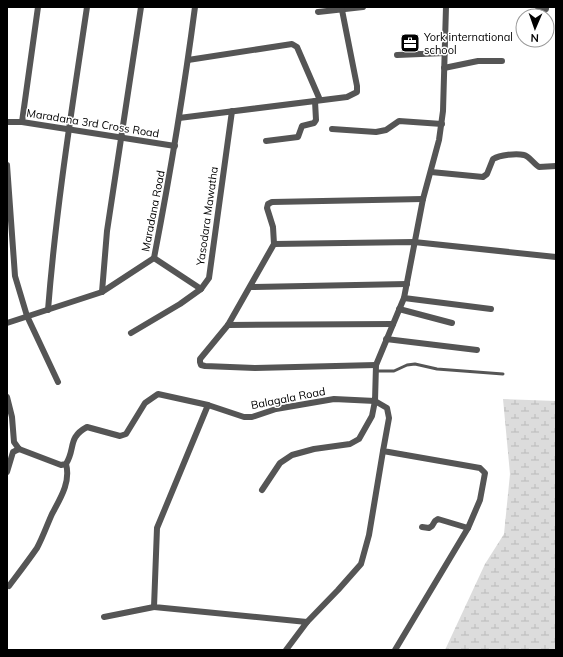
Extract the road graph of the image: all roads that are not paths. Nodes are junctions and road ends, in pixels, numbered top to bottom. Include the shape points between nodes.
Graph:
1 (38, 7) edge
2 (87, 7) edge
3 (141, 7) edge
4 (194, 7) edge
5 (362, 7) edge
6 (446, 7) edge
7 (538, 7) edge
8 (546, 8) dead end
9 (342, 10) junction
10 (318, 12) dead end
11 (445, 53) junction
12 (397, 55) dead end
13 (188, 60) junction
14 (502, 61) dead end
15 (444, 68) junction
16 (318, 100) junction
17 (232, 111) junction
18 (179, 118) junction
19 (7, 122) edge
20 (22, 122) junction
21 (442, 124) junction
22 (69, 129) junction
23 (332, 129) dead end
24 (121, 137) junction
25 (266, 141) dead end
26 (175, 146) junction
27 (7, 166) edge
28 (556, 166) edge
29 (431, 172) junction
30 (423, 199) junction
31 (414, 242) junction
32 (274, 244) junction
33 (556, 257) edge
34 (154, 258) junction
35 (407, 284) junction
36 (250, 287) junction
37 (201, 289) junction
38 (102, 292) junction
39 (404, 298) junction
40 (399, 309) junction
41 (491, 309) dead end
42 (48, 310) junction
43 (27, 316) junction
44 (7, 322) edge
45 (452, 323) dead end
46 (393, 324) junction
47 (228, 325) junction
48 (131, 333) dead end
49 (386, 339) junction
50 (477, 350) dead end
51 (376, 368) junction
52 (503, 374) dead end
53 (58, 382) dead end
54 (7, 397) edge
55 (375, 401) junction
56 (208, 405) junction
57 (10, 417) edge
58 (13, 450) edge
59 (382, 452) junction
60 (66, 464) junction
61 (7, 472) edge
62 (262, 490) dead end
63 (422, 527) dead end
64 (468, 528) junction
65 (9, 586) dead end
66 (154, 607) junction
67 (104, 617) dead end
68 (307, 622) junction
69 (286, 650) edge
70 (395, 650) edge

1 - 20 street
2 - 22 street
3 - 24 street
4 - 13 street, Maradana Road
5 - 9 street
6 - 11 street
7 - 8 street
9 - 10 street
9 - 16 street via 357,92 347,97
11 - 12 street
11 - 15 street
13 - 16 street via 292,44 297,47
13 - 18 street, Maradana Road
14 - 15 street via 478,61
15 - 21 street
16 - 17 street
16 - 25 street via 316,120 302,126 298,137
17 - 18 street
17 - 37 street, Yasodara Mawatha via 209,278
18 - 26 street, Maradana Road
19 - 20 street, Maradana 3rd Cross Road
20 - 22 street, Maradana 3rd Cross Road
21 - 23 street via 399,121 386,130 376,132
21 - 29 street
22 - 24 street, Maradana 3rd Cross Road
22 - 42 street via 52,251
24 - 26 street, Maradana 3rd Cross Road
24 - 38 street via 107,231
26 - 34 street, Maradana Road
27 - 43 street via 15,276
28 - 29 street via 539,167 524,155 510,155 493,159 488,174 482,177
29 - 30 street
30 - 31 street
30 - 32 street via 272,202 267,208 273,227
31 - 32 street
31 - 33 street
31 - 35 street
32 - 36 street
34 - 37 street, Yasodara Mawatha
34 - 38 street, Maradana Road
35 - 36 street
35 - 39 street
36 - 47 street
37 - 48 street
38 - 42 street, Maradana Road
39 - 40 street
39 - 41 street
40 - 45 street
40 - 46 street
42 - 43 street, Maradana Road
43 - 44 street, Maradana Road
43 - 53 street
46 - 47 street
46 - 49 street
47 - 51 street via 200,359 201,365 255,368
49 - 50 street
49 - 51 street
51 - 52 lane via 394,371 414,364 437,369
51 - 55 street
54 - 57 street
55 - 56 street, Balagala Road via 312,402 252,417 244,417
55 - 59 street via 387,408 390,418
55 - 62 street via 372,416 359,439 350,444 292,455 280,463
56 - 60 street, Balagala Road via 158,394 145,403 126,434 120,436 87,427 79,431 74,438
56 - 66 street via 157,528
57 - 58 street
58 - 60 street via 60,465
58 - 61 street
59 - 64 street via 480,468 485,473 480,500
59 - 68 street via 370,535 361,564
60 - 65 street, Balagala Road via 67,475 61,498 37,548
63 - 64 street via 429,528 438,519
64 - 70 street
66 - 67 street
66 - 68 street
68 - 69 street

